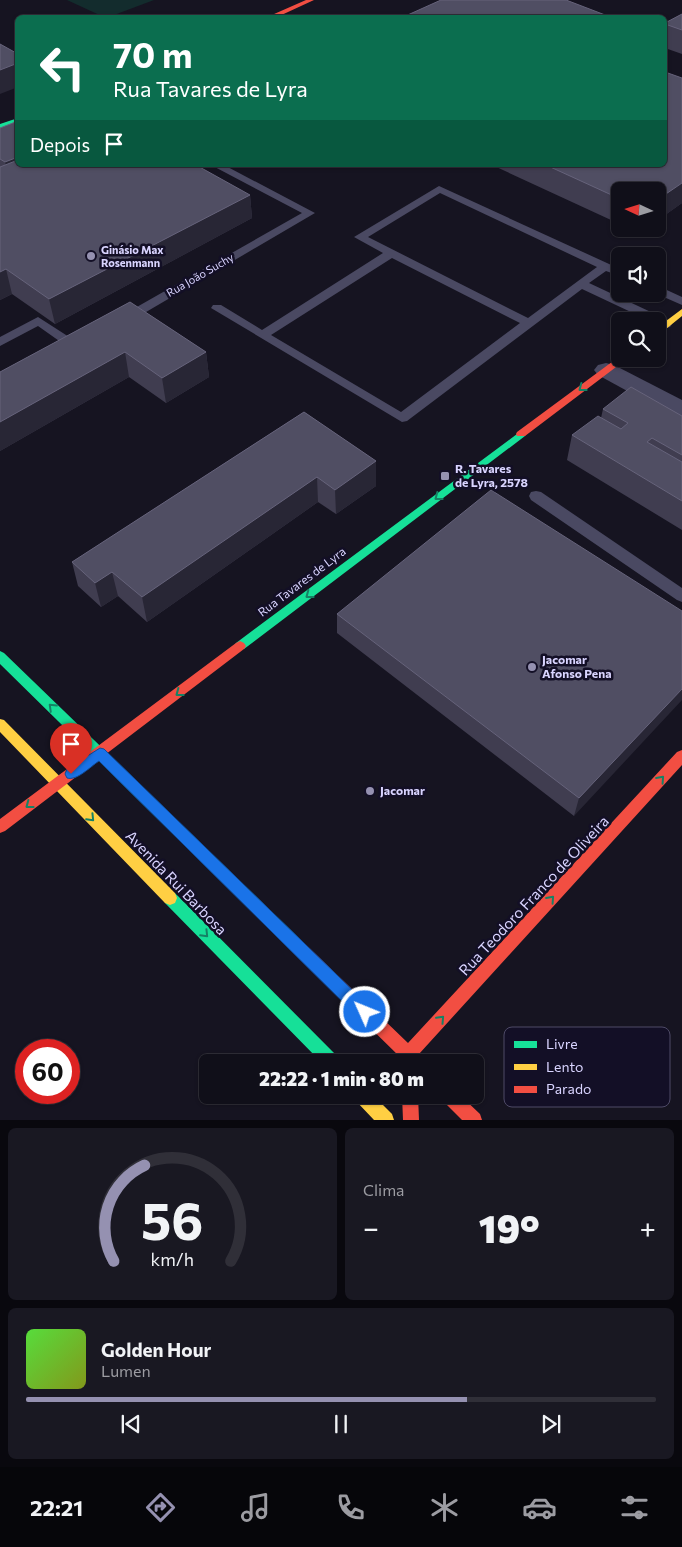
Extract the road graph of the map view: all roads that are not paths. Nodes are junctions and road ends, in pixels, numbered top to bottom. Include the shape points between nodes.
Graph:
1 (311, 0) edge
2 (275, 15) edge
3 (15, 121) edge
4 (0, 127) edge
5 (220, 167) edge
6 (392, 253) junction
7 (606, 266) junction
8 (611, 268) edge
9 (581, 284) junction
10 (666, 294) edge
11 (682, 301) edge
12 (217, 308) dead end
13 (633, 312) edge
14 (682, 312) edge
15 (529, 323) junction
16 (666, 325) edge
17 (110, 327) edge
18 (262, 335) junction
19 (0, 342) edge
20 (76, 347) edge
21 (611, 366) edge
22 (618, 367) edge
23 (682, 410) edge
24 (536, 496) dead end
25 (682, 596) edge
26 (0, 656) edge
27 (0, 724) edge
28 (100, 753) junction
29 (682, 756) edge
30 (57, 784) junction
31 (0, 827) edge
32 (323, 1054) edge
33 (405, 1054) edge
34 (416, 1054) edge
35 (371, 1104) edge
36 (410, 1104) edge
37 (458, 1104) edge
38 (386, 1120) edge
39 (410, 1120) edge
40 (474, 1120) edge

1 - 2 main road
3 - 4 main road
5 - 17 lane, Rua João Suchy via 310,213
6 - 7 lane via 360,237 439,189
6 - 15 lane
6 - 18 lane
7 - 8 lane
7 - 9 lane
9 - 13 lane
9 - 15 lane
10 - 11 lane
12 - 18 lane
14 - 16 main road
15 - 18 lane via 402,418
19 - 20 lane via 38,321
21 -> 28 main road, Rua Tavares de Lyra
22 - 23 street
24 - 25 lane
28 -> 26 main road
27 - 30 main road, Avenida Rui Barbosa
28 - 30 main road, Rua Tavares de Lyra
28 - 33 main road
34 -> 29 main road, Rua Teodoro Franco de Oliveira
30 -> 31 main road, Rua Tavares de Lyra
30 -> 32 main road, Avenida Rui Barbosa
35 - 38 main road
36 - 39 main road
37 - 40 main road

